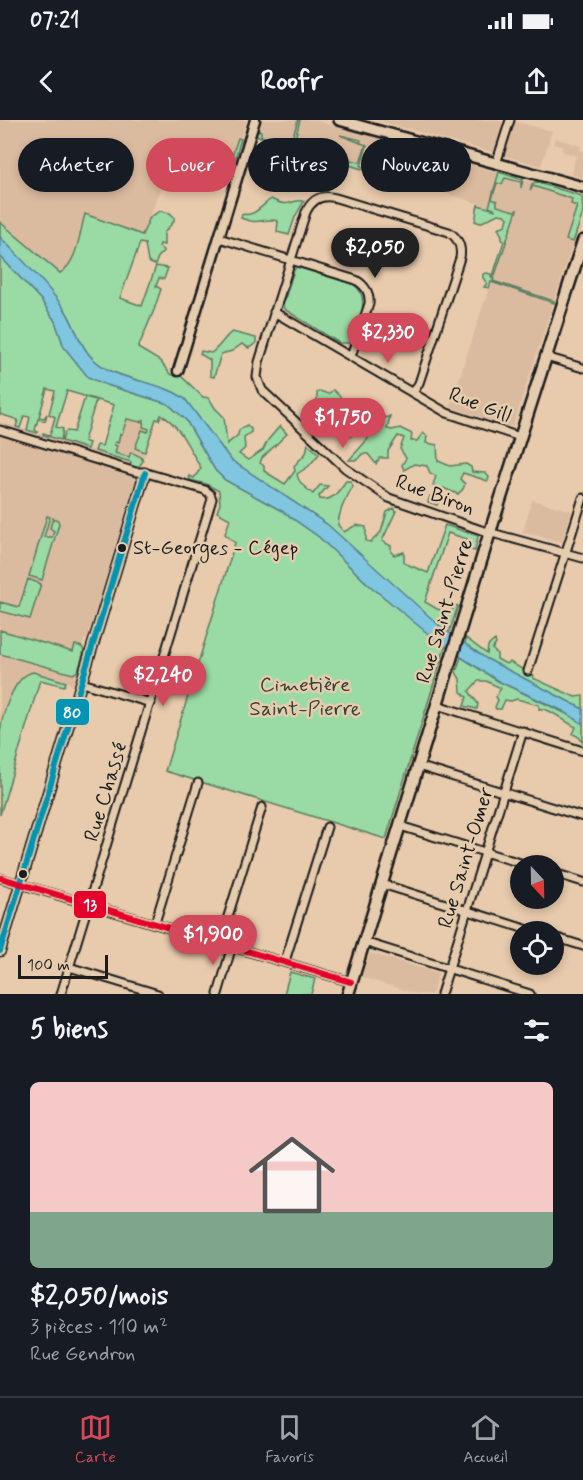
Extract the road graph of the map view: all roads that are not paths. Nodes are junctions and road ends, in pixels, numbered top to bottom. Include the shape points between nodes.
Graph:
1 (255, 120) edge
2 (339, 120) edge
3 (510, 120) edge
4 (496, 164) junction
5 (583, 187) edge
6 (219, 238) junction
7 (583, 241) edge
8 (291, 259) junction
9 (274, 312) junction
10 (351, 356) junction
11 (546, 357) junction
12 (583, 368) edge
13 (178, 371) dead end
14 (413, 393) junction
15 (0, 430) edge
16 (520, 437) junction
17 (145, 473) junction
18 (583, 498) edge
19 (489, 532) junction
20 (566, 553) junction
21 (583, 558) edge
22 (528, 671) dead end
23 (82, 683) junction
24 (151, 703) junction
25 (437, 705) junction
26 (523, 731) junction
27 (583, 751) edge
28 (418, 766) junction
29 (198, 783) dead end
30 (504, 793) junction
31 (262, 807) dead end
32 (583, 817) edge
33 (400, 826) junction
34 (327, 827) dead end
35 (485, 852) junction
36 (510, 860) edge
37 (564, 876) edge
38 (0, 878) edge
39 (583, 882) edge
40 (20, 884) junction
41 (382, 884) junction
42 (89, 903) junction
43 (468, 911) junction
44 (155, 923) junction
45 (510, 924) edge
46 (564, 940) edge
47 (220, 942) junction
48 (364, 942) junction
49 (232, 946) junction
50 (583, 946) edge
51 (0, 951) edge
52 (285, 961) junction
53 (69, 968) junction
54 (449, 969) junction
55 (351, 982) junction
56 (61, 994) edge
57 (158, 994) edge
58 (218, 994) edge
59 (348, 994) edge
60 (441, 994) edge
61 (530, 994) edge

1 - 6 street
2 - 4 main road
3 - 4 street
4 - 5 main road
6 - 8 street
6 - 13 street
7 - 11 main road, Rue Saint-Pierre
8 - 9 street, Rue Biron
8 - 10 street via 356,280 368,291 369,304
8 - 14 street, Rue Biron via 306,212 311,203 325,196 443,230 458,241 460,258
9 - 10 street, Rue Gill
9 - 19 street, Rue Biron via 257,373 265,394 345,468 382,494
10 - 14 street, Rue Gill
11 - 12 street
11 - 16 main road, Rue Saint-Pierre
14 - 16 street, Rue Gill via 451,415
15 - 17 street
16 - 19 main road, Rue Saint-Pierre
17 - 23 street
17 - 24 street, Rue Chassé via 205,490 212,499
18 - 20 street
19 - 20 street, Rue Biron
19 - 25 main road, Rue Saint-Pierre
20 - 21 street, Rue Biron
20 - 22 street
23 - 24 street
23 - 40 street
24 - 42 street, Rue Chassé
25 - 26 street
25 - 28 main road, Rue Saint-Pierre
26 - 27 street
26 - 30 street, Rue Saint-Omer
28 - 30 street
28 - 33 main road, Rue Saint-Pierre
29 - 44 street
30 - 32 street
30 - 35 street, Rue Saint-Omer
31 - 47 street
33 - 35 street
33 - 41 main road, Rue Saint-Pierre
34 - 52 street
35 - 36 street
35 - 43 street, Rue Saint-Omer
37 - 39 street
38 - 40 street
40 - 42 street
40 - 51 street
41 - 43 street
41 - 48 main road, Rue Saint-Pierre
42 - 44 street
42 - 53 street, Rue Chassé
43 - 45 street
43 - 54 street, Rue Saint-Omer
44 - 47 street
46 - 50 street
47 - 49 street
48 - 54 street
48 - 55 main road, Rue Saint-Pierre
49 - 52 street
49 - 58 street
52 - 55 street
53 - 56 street, Rue Chassé
53 - 57 street
54 - 60 street, Rue Saint-Omer
54 - 61 street
55 - 59 main road, Rue Saint-Pierre

